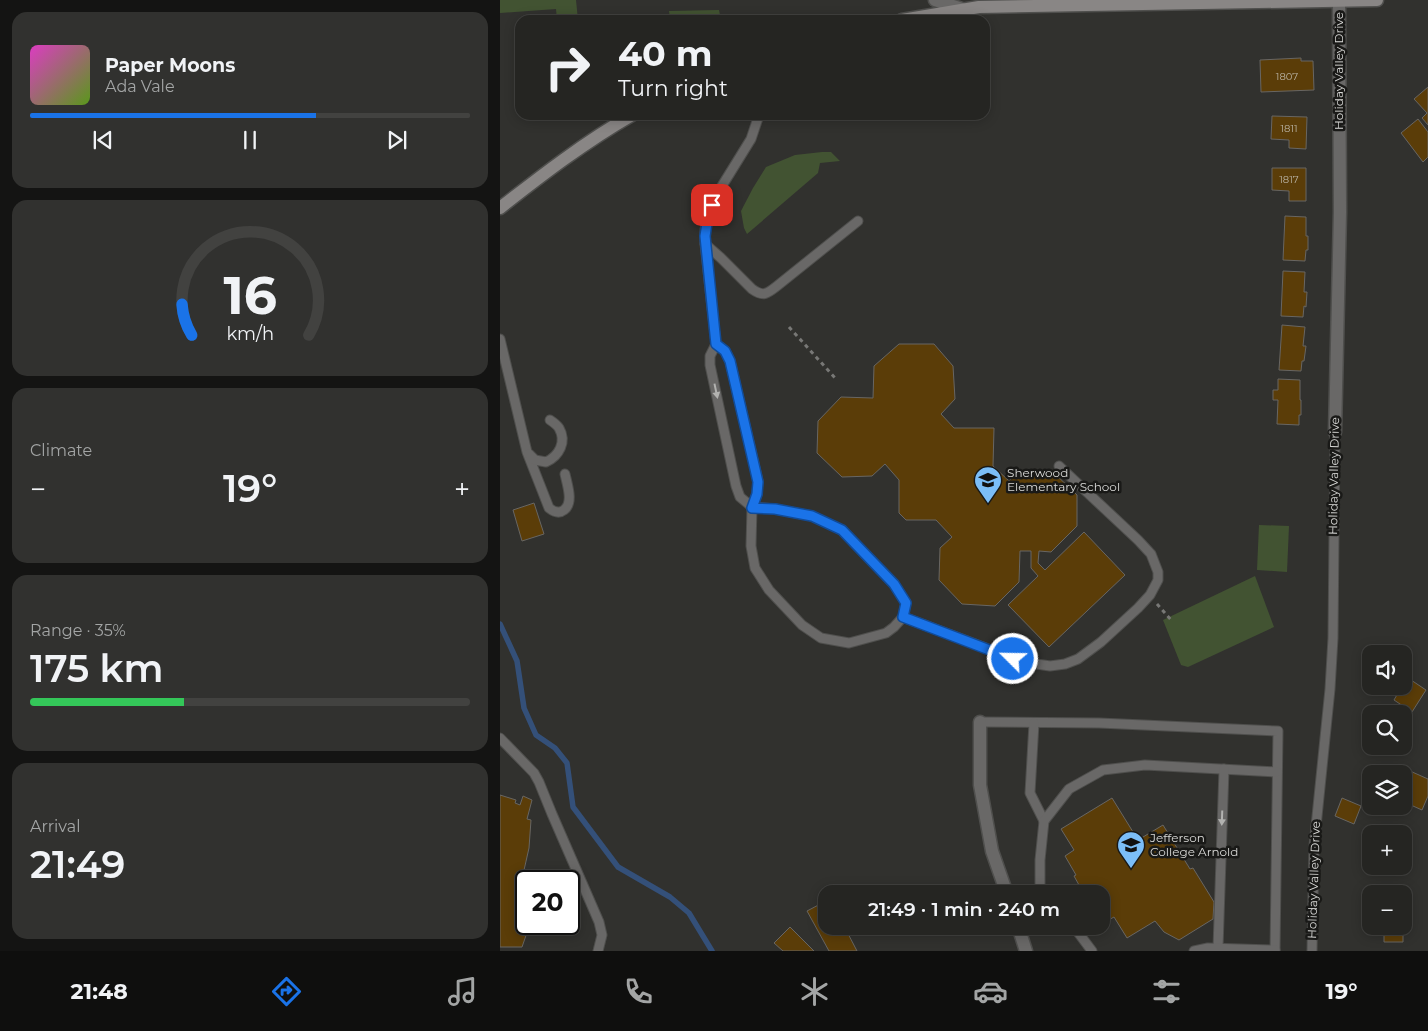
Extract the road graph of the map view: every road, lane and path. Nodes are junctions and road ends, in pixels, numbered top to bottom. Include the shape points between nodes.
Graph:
1 (935, 0) edge
2 (1377, 0) edge
3 (1339, 1) edge
4 (1192, 2) edge
5 (979, 3) edge
6 (962, 9) junction
7 (929, 15) edge
8 (623, 120) edge
9 (757, 120) edge
10 (500, 208) edge
11 (858, 221) dead end
12 (705, 244) junction
13 (789, 327) dead end
14 (500, 339) edge
15 (716, 344) junction
16 (836, 380) dead end
17 (550, 420) dead end
18 (1335, 432) joint
19 (526, 452) junction
20 (1059, 466) dead end
21 (565, 474) dead end
22 (752, 508) junction
23 (1155, 600) dead end
24 (903, 617) junction
25 (1172, 621) dead end
26 (980, 722) joint
27 (1034, 723) junction
28 (500, 738) edge
29 (1224, 769) junction
30 (1277, 772) junction
31 (1044, 821) junction
32 (1004, 885) edge
33 (1040, 885) edge
34 (1021, 935) edge
35 (1080, 935) edge
36 (1218, 948) junction
37 (1275, 950) edge
38 (598, 951) edge
39 (1026, 951) edge
40 (1092, 951) edge
41 (1194, 951) edge
42 (1312, 951) edge

1 - 6 street
2 - 3 street
3 - 4 street
3 - 18 street, Holiday Valley Drive via 1340,212
4 - 5 street
5 - 6 street
6 - 7 street
8 - 10 street via 540,176
9 - 12 lane via 751,139 712,205 705,228
11 - 12 lane via 763,294 752,289
12 - 15 lane
13 - 16 path
14 - 19 lane
15 - 22 lane via 730,361 758,482
15 -> 22 lane via 710,365 734,477 740,497
17 - 19 lane via 562,437 558,455 540,462
18 - 42 lane, Holiday Valley Drive via 1332,646 1314,846
19 - 21 lane via 550,508 555,512 562,512 570,501
20 - 24 lane via 1151,554 1158,580 1138,608 1078,659 1050,666 1018,661
22 - 24 lane via 812,516 842,530 894,584 906,603
22 - 24 lane via 751,546 755,568 769,590 802,625 821,638 849,643 886,634
23 - 25 path
26 - 27 lane
26 - 32 street via 980,785 992,850
27 - 30 lane via 1278,731
27 - 31 lane via 1030,793
28 - 38 lane via 539,782 599,922 602,935
29 - 30 lane
29 - 31 lane via 1145,765 1103,770 1069,790
29 -> 36 lane
30 - 37 lane
31 - 33 lane
34 - 39 street
35 - 40 lane
36 - 37 lane
36 - 41 lane

